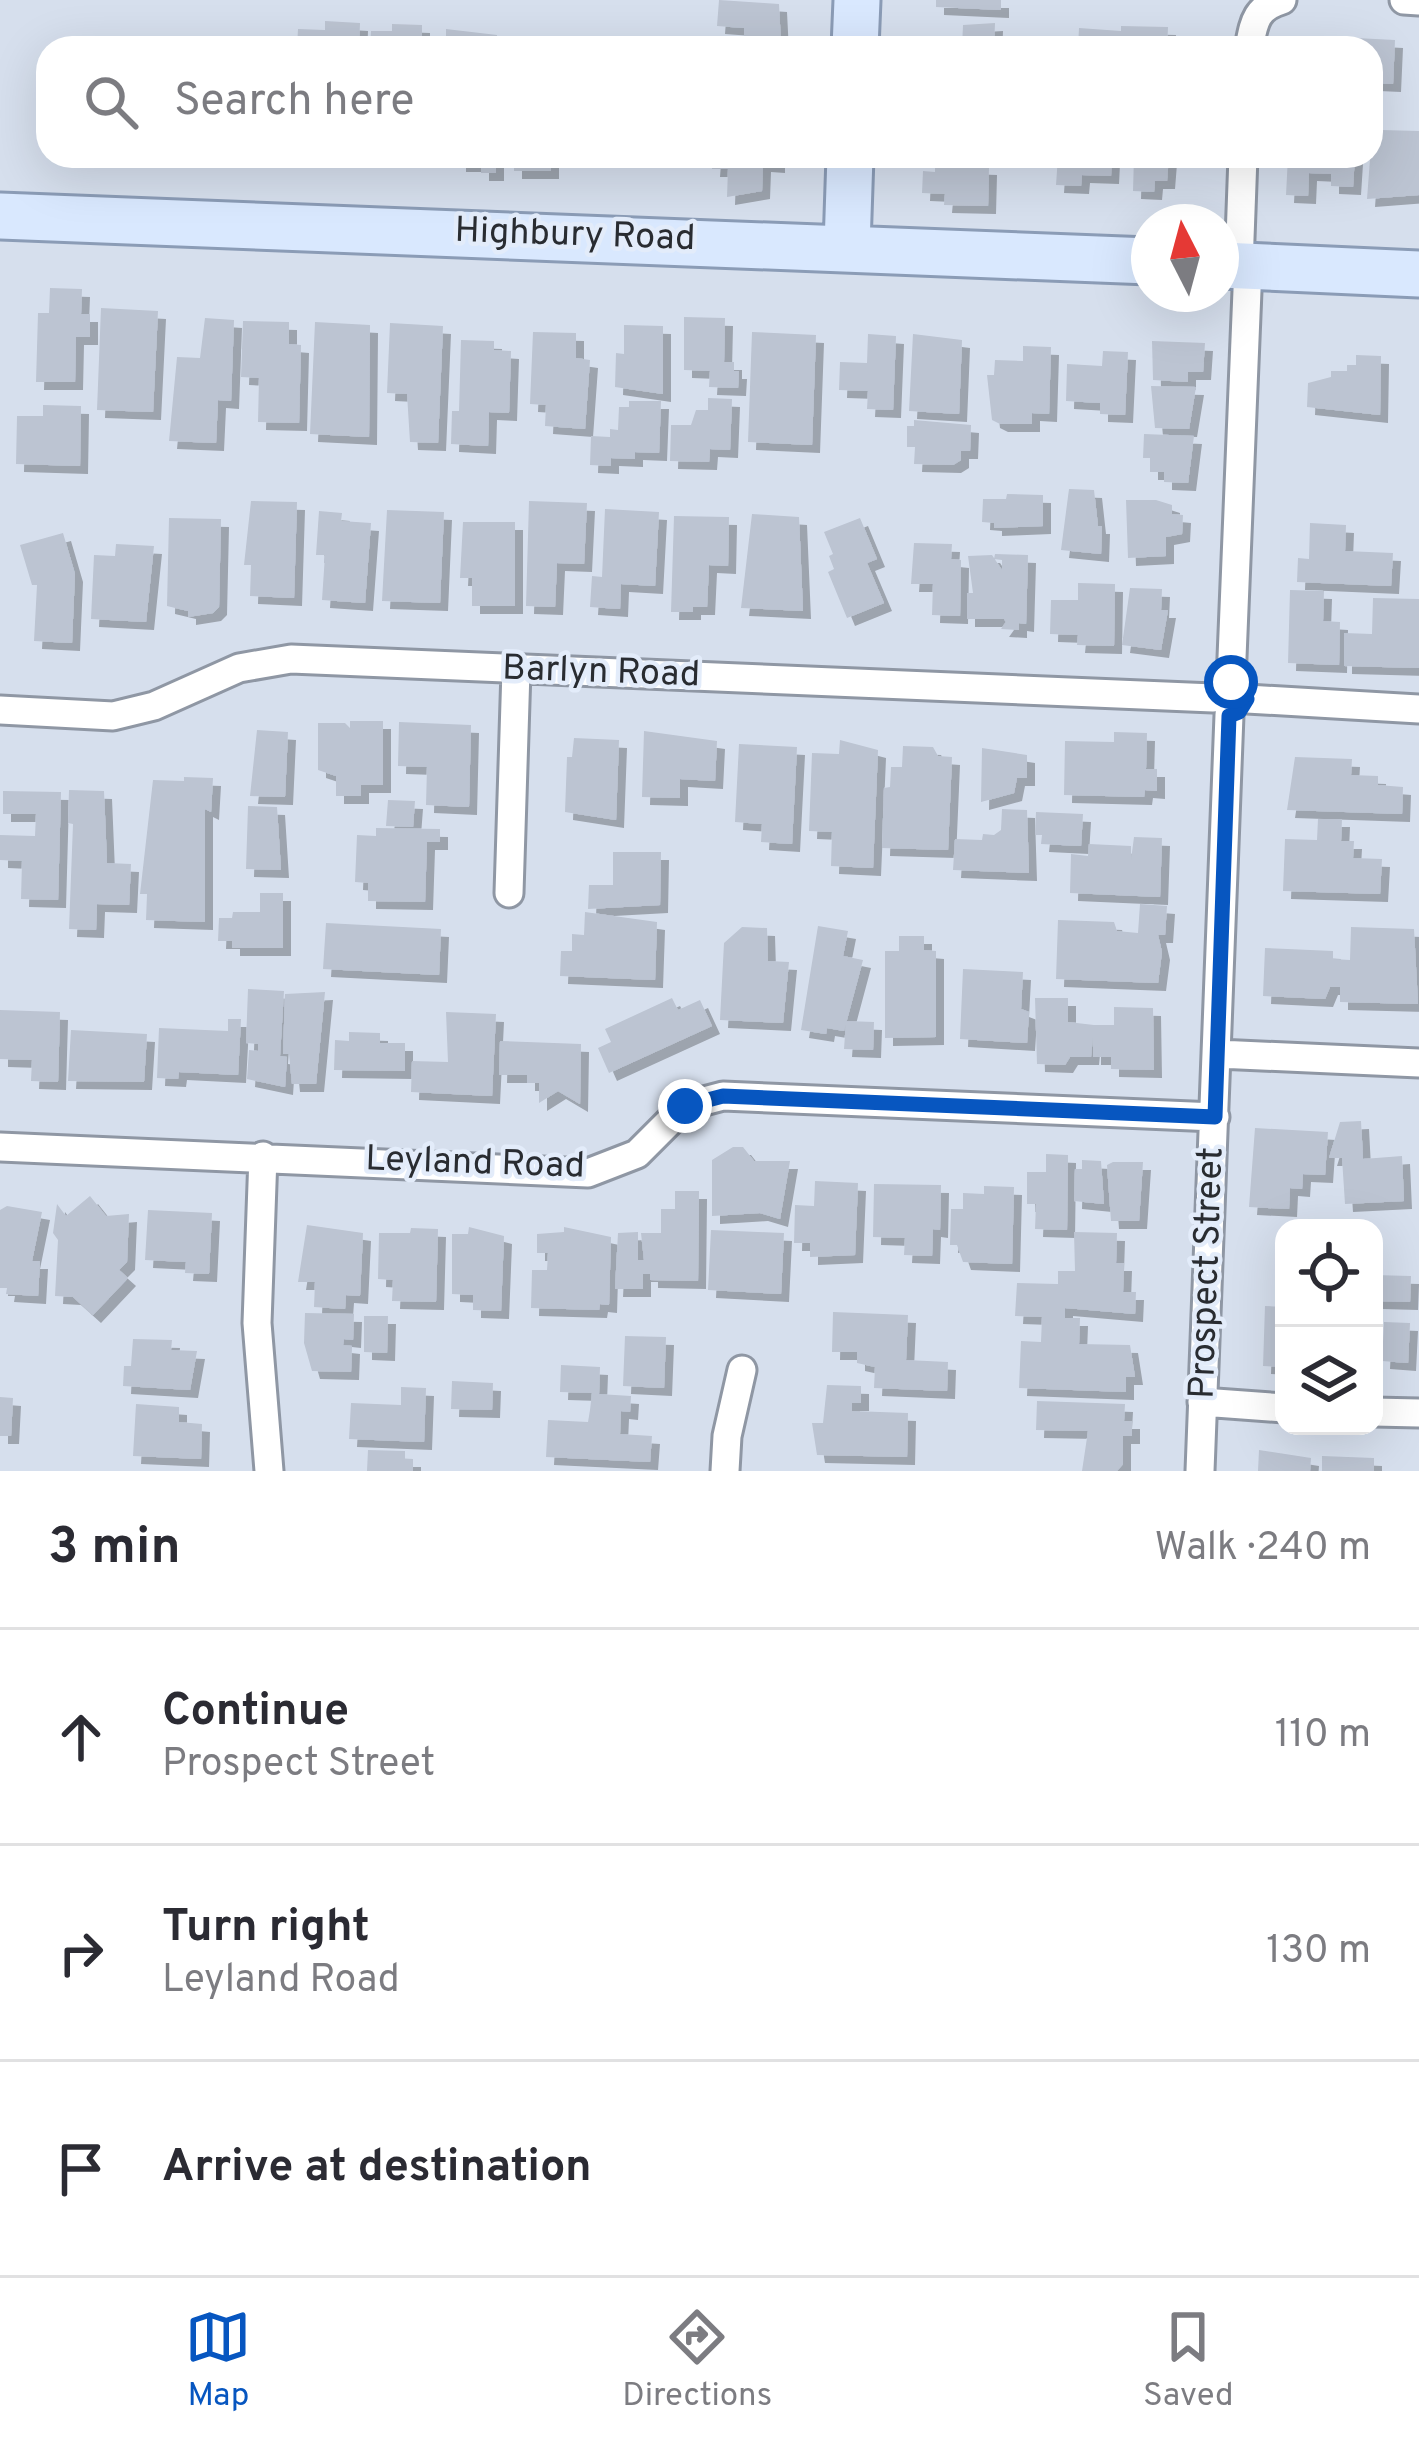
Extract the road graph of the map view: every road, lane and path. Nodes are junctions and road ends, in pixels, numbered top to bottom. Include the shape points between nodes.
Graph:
1 (856, 0) edge
2 (1282, 0) edge
3 (1404, 0) edge
4 (1419, 1) edge
5 (855, 36) edge
6 (1251, 36) edge
7 (850, 168) edge
8 (1242, 168) edge
9 (0, 216) edge
10 (1239, 219) edge
11 (847, 246) junction
12 (1131, 261) edge
13 (1239, 266) edge
14 (1419, 274) edge
15 (1235, 312) edge
16 (516, 670) junction
17 (1230, 699) junction
18 (1419, 709) edge
19 (0, 710) edge
20 (509, 893) dead end
21 (1218, 1054) junction
22 (1419, 1063) edge
23 (1215, 1117) junction
24 (0, 1148) edge
25 (263, 1156) junction
26 (742, 1370) dead end
27 (1202, 1402) junction
28 (1275, 1407) edge
29 (1383, 1412) edge
30 (1419, 1413) edge
31 (269, 1471) edge
32 (725, 1471) edge
33 (1199, 1471) edge

1 - 5 main road
2 - 6 street via 1264,6
3 - 4 street
7 - 11 main road
8 - 10 street, Prospect Street
9 - 11 main road, Highbury Road
11 - 12 main road, Highbury Road
13 - 14 main road
15 - 17 street, Prospect Street
16 - 17 street, Barlyn Road
16 - 19 street, Barlyn Road via 291,659 239,668 113,716
16 - 20 street
17 - 18 street, Barlyn Road
17 - 21 street, Prospect Street
21 - 22 street
21 - 23 street, Prospect Street
23 - 25 street, Leyland Road via 723,1096 685,1106 638,1154 588,1172
23 - 27 street, Prospect Street
24 - 25 street, Leyland Road
25 - 31 street via 256,1323
26 - 32 street
27 - 28 street
27 - 33 street, Prospect Street
29 - 30 street

